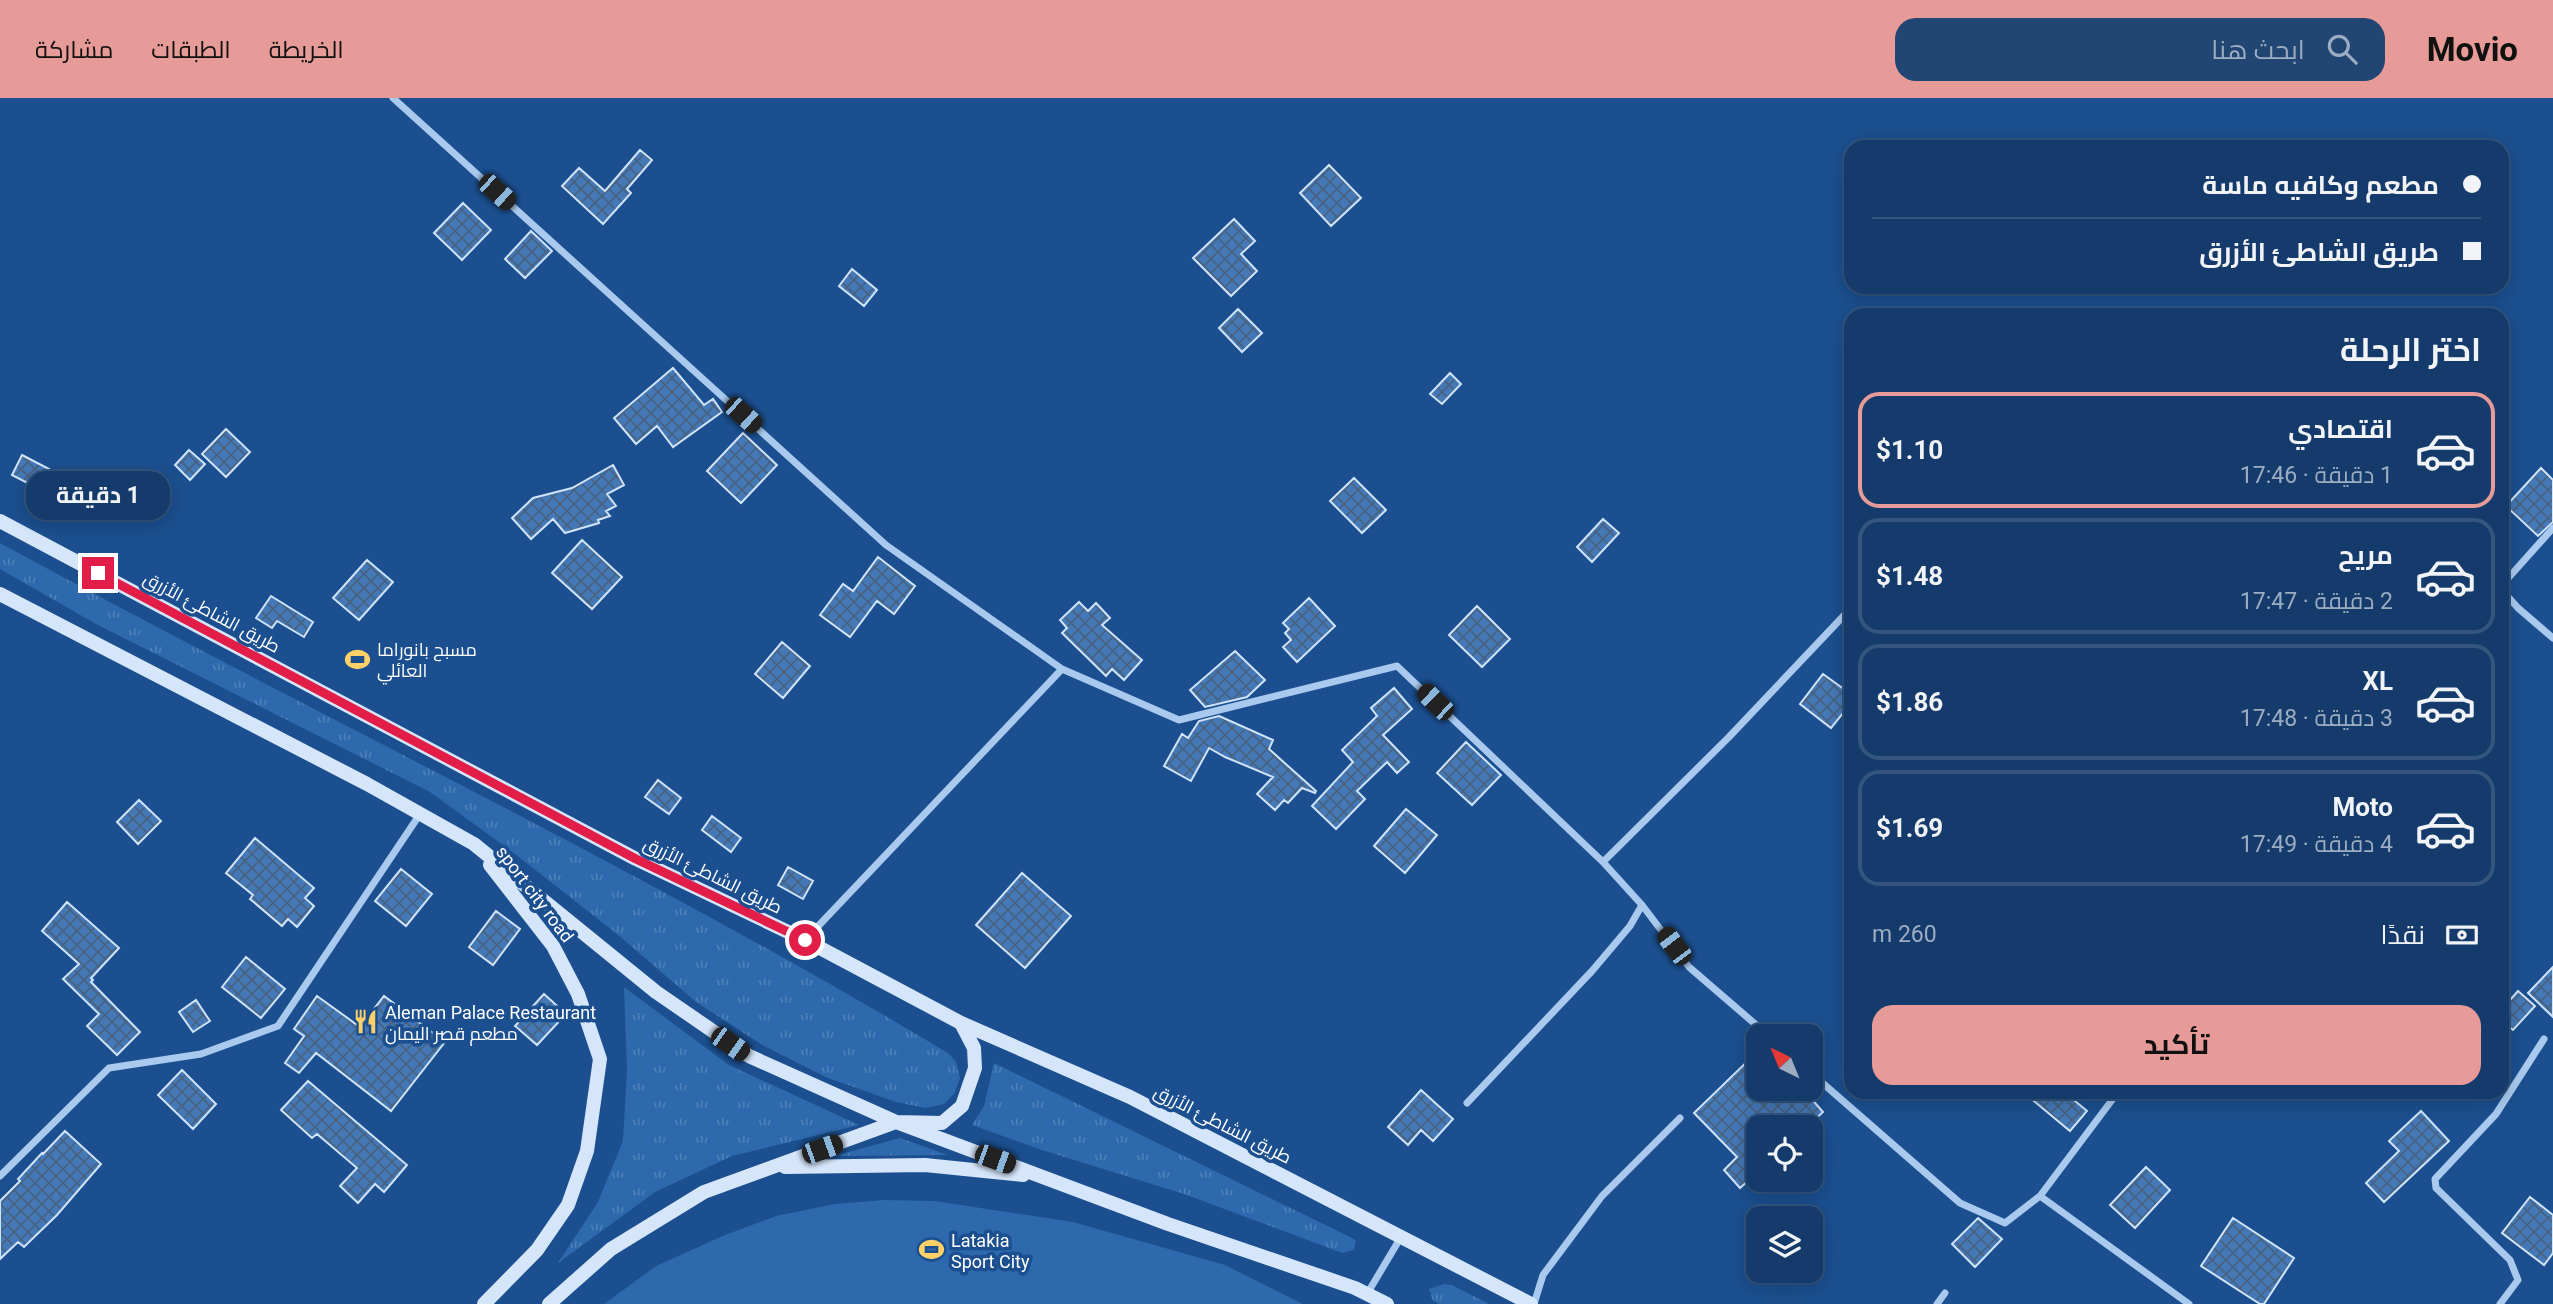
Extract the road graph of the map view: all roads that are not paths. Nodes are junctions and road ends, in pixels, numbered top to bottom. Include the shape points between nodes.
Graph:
1 (393, 98) edge
2 (0, 521) edge
3 (2553, 528) edge
4 (2509, 580) edge
5 (0, 594) edge
6 (2509, 597) edge
7 (1844, 615) edge
8 (2553, 638) edge
9 (1062, 669) junction
10 (420, 814) junction
11 (474, 845) junction
12 (1603, 862) junction
13 (1642, 905) junction
14 (805, 940) junction
15 (961, 1023) junction
16 (1755, 1024) edge
17 (2544, 1039) dead end
18 (1824, 1084) edge
19 (2509, 1095) edge
20 (2113, 1099) edge
21 (2506, 1099) edge
22 (1467, 1103) dead end
23 (1680, 1118) dead end
24 (896, 1122) junction
25 (773, 1167) junction
26 (0, 1176) edge
27 (1044, 1177) junction
28 (2040, 1196) junction
29 (1401, 1237) junction
30 (1945, 1293) dead end
31 (1367, 1294) junction
32 (484, 1304) edge
33 (549, 1304) edge
34 (1387, 1304) edge
35 (1532, 1304) edge
36 (1937, 1304) edge
37 (2189, 1304) edge
38 (2500, 1304) edge

1 - 9 street via 886,545
2 - 14 main road, طريق الشاطئ الأزرق via 636,859
3 - 4 street
5 - 10 main road
6 - 8 street
7 - 12 street
9 - 12 street via 1179,720 1397,666
9 - 14 street
10 - 11 main road
10 - 26 street via 278,1026 201,1054 109,1068
11 - 24 main road via 656,992 749,1056
11 - 32 main road, sport city road via 553,946 578,994 600,1059 587,1151 568,1205 537,1250
12 - 13 street
13 - 16 street via 1689,967
13 - 22 street via 1592,971
14 - 15 main road, طريق الشاطئ الأزرق
15 - 24 main road via 974,1048 975,1068 962,1106 942,1123
15 - 29 main road, طريق الشاطئ الأزرق via 1130,1097
17 - 19 street
18 - 28 street via 1960,1203 2005,1223
20 - 28 street
21 - 38 street via 2435,1179 2436,1188 2510,1260 2518,1280
23 - 35 street via 1602,1196 1543,1275
24 - 25 main road
24 - 27 main road
25 - 27 main road via 925,1165
25 - 33 main road via 692,1199 611,1249
27 - 31 main road
28 - 37 street
29 - 31 street
29 - 35 main road, طريق الشاطئ الأزرق
30 - 36 street
31 - 34 main road

